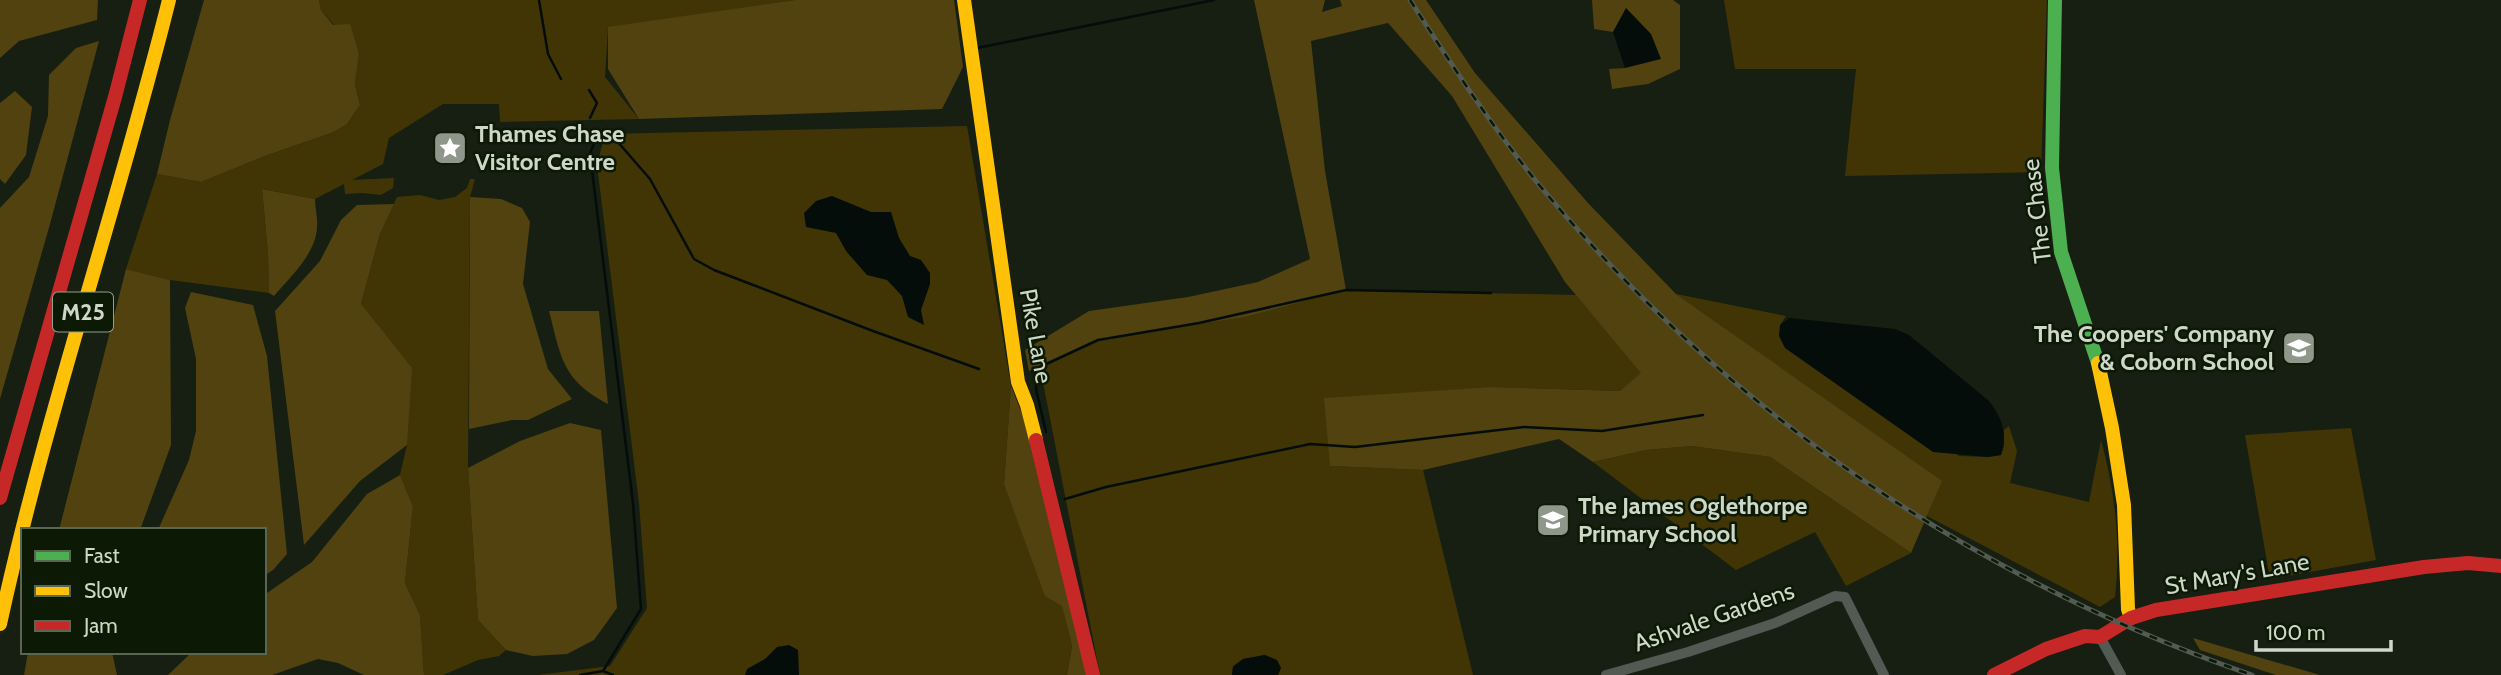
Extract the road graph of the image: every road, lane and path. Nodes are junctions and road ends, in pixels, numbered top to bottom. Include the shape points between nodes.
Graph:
1 (140, 0) edge
2 (169, 0) edge
3 (964, 0) edge
4 (2055, 0) edge
5 (0, 498) edge
6 (23, 528) edge
7 (21, 536) edge
8 (2501, 566) edge
9 (2131, 618) junction
10 (0, 624) edge
11 (2100, 637) junction
12 (1093, 675) edge
13 (1605, 675) edge
14 (1884, 675) edge
15 (1994, 675) edge
16 (2121, 675) edge

1 - 5 main road, M25
2 - 6 main road, M25
3 - 12 main road, Pike Lane via 1018,382
4 - 9 main road, The Chase via 2052,168 2061,252 2096,354 2112,428
7 - 10 main road, M25
8 - 9 main road, St Mary's Lane via 2468,563 2370,574
9 - 11 main road, St Mary's Lane
11 - 15 main road, St Mary's Lane via 2071,639
11 - 16 street
13 - 14 street, Ashvale Gardens via 1775,624 1835,596 1845,597

